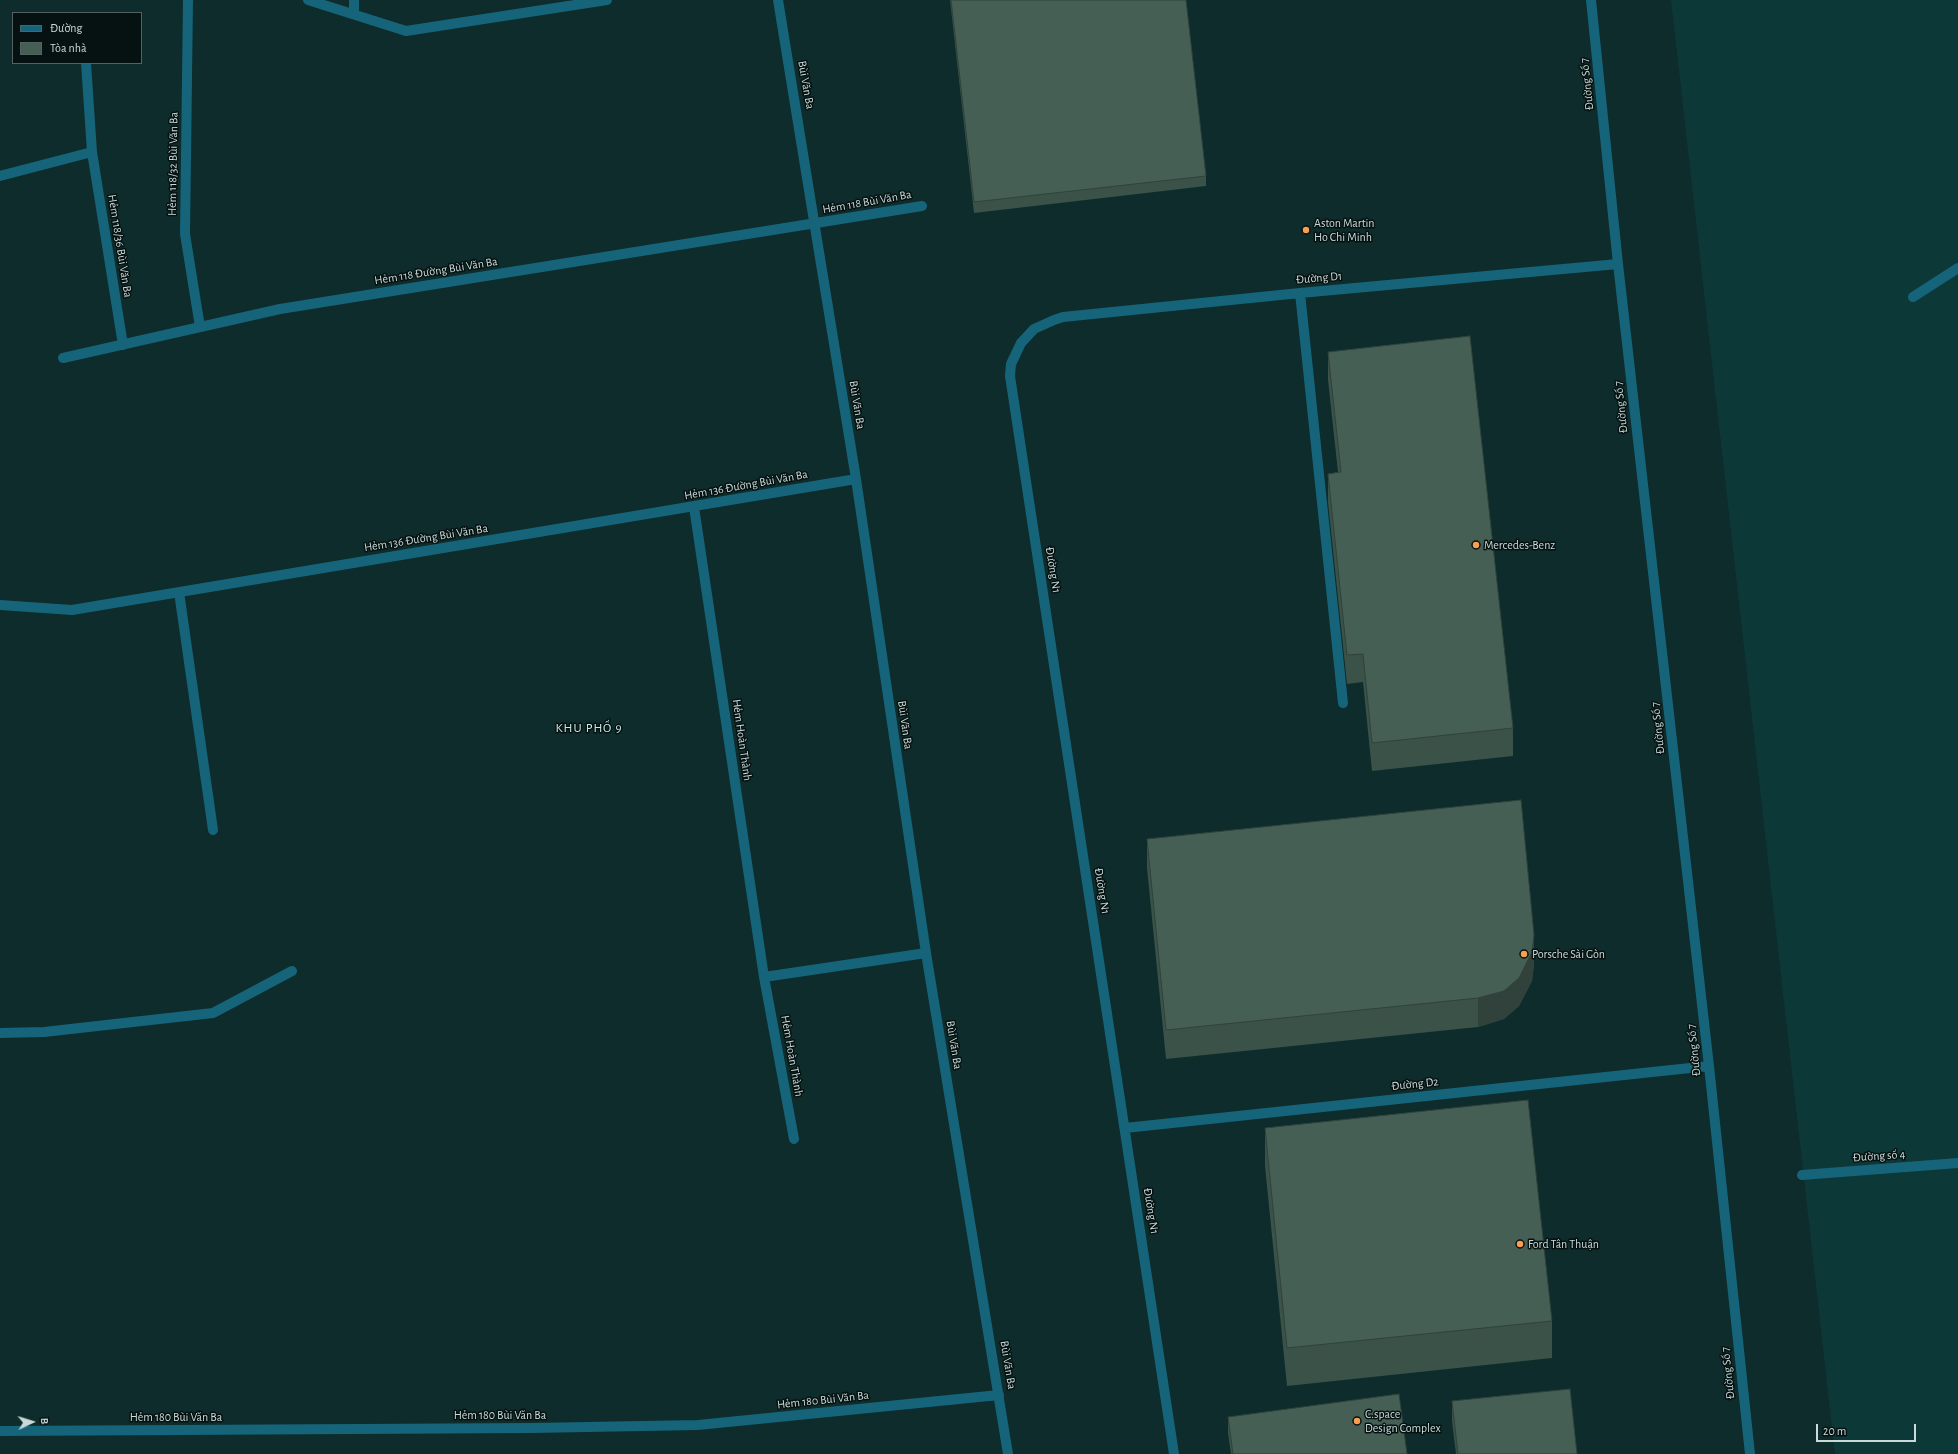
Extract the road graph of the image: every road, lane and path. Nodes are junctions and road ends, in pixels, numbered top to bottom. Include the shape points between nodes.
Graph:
1 (188, 0) edge
2 (308, 0) edge
3 (354, 0) edge
4 (607, 0) edge
5 (778, 0) edge
6 (1591, 0) edge
7 (354, 14) junction
8 (86, 64) edge
9 (92, 152) junction
10 (0, 176) edge
11 (922, 206) dead end
12 (816, 224) junction
13 (1618, 264) junction
14 (1958, 268) edge
15 (1300, 292) junction
16 (1913, 297) dead end
17 (200, 327) junction
18 (1027, 335) joint
19 (123, 345) junction
20 (63, 358) dead end
21 (856, 479) junction
22 (694, 507) junction
23 (180, 592) junction
24 (0, 605) edge
25 (1342, 703) dead end
26 (213, 830) dead end
27 (926, 952) junction
28 (292, 971) dead end
29 (764, 978) junction
30 (0, 1033) edge
31 (1709, 1066) junction
32 (1125, 1128) junction
33 (794, 1139) dead end
34 (1958, 1163) edge
35 (1802, 1174) dead end
36 (999, 1395) junction
37 (0, 1431) edge
38 (1008, 1454) edge
39 (1174, 1454) edge
40 (1750, 1454) edge

1 - 17 street, Hẻm 118/32 Bùi Văn Ba via 185,234
2 - 7 street
3 - 7 street
4 - 7 street via 406,31
5 - 12 street, Bùi Văn Ba
6 - 13 street, Đường Số 7
8 - 9 street, Hẻm 118/36 Bùi Văn Ba
9 - 10 street
9 - 19 street, Hẻm 118/36 Bùi Văn Ba
11 - 12 street, Hẻm 118 Bùi Văn Ba
12 - 17 street, Hẻm 118 Đường Bùi Văn Ba via 280,309
12 - 21 street, Bùi Văn Ba
13 - 15 street, Đường D1
13 - 31 street, Đường Số 7
14 - 16 street
15 - 18 street, Đường D1 via 1063,317 1034,329
15 - 25 street
17 - 19 street, Hẻm 118 Đường Bùi Văn Ba
18 - 32 street, Đường N1 via 1015,353 1010,376
19 - 20 street, Hẻm 118 Đường Bùi Văn Ba
21 - 22 street, Hẻm 136 Đường Bùi Văn Ba
21 - 27 street, Bùi Văn Ba
22 - 23 street, Hẻm 136 Đường Bùi Văn Ba
22 - 29 street, Hẻm Hoàn Thành
23 - 24 street, Hẻm 136 Đường Bùi Văn Ba via 72,610
23 - 26 street
27 - 29 street
27 - 36 street, Bùi Văn Ba
28 - 30 street via 213,1013 44,1032
29 - 33 street, Hẻm Hoàn Thành
31 - 32 street, Đường D2
31 - 40 street, Đường Số 7
32 - 39 street, Đường N1
34 - 35 street, Đường số 4
36 - 37 street, Hẻm 180 Bùi Văn Ba via 698,1425
36 - 38 street, Bùi Văn Ba

